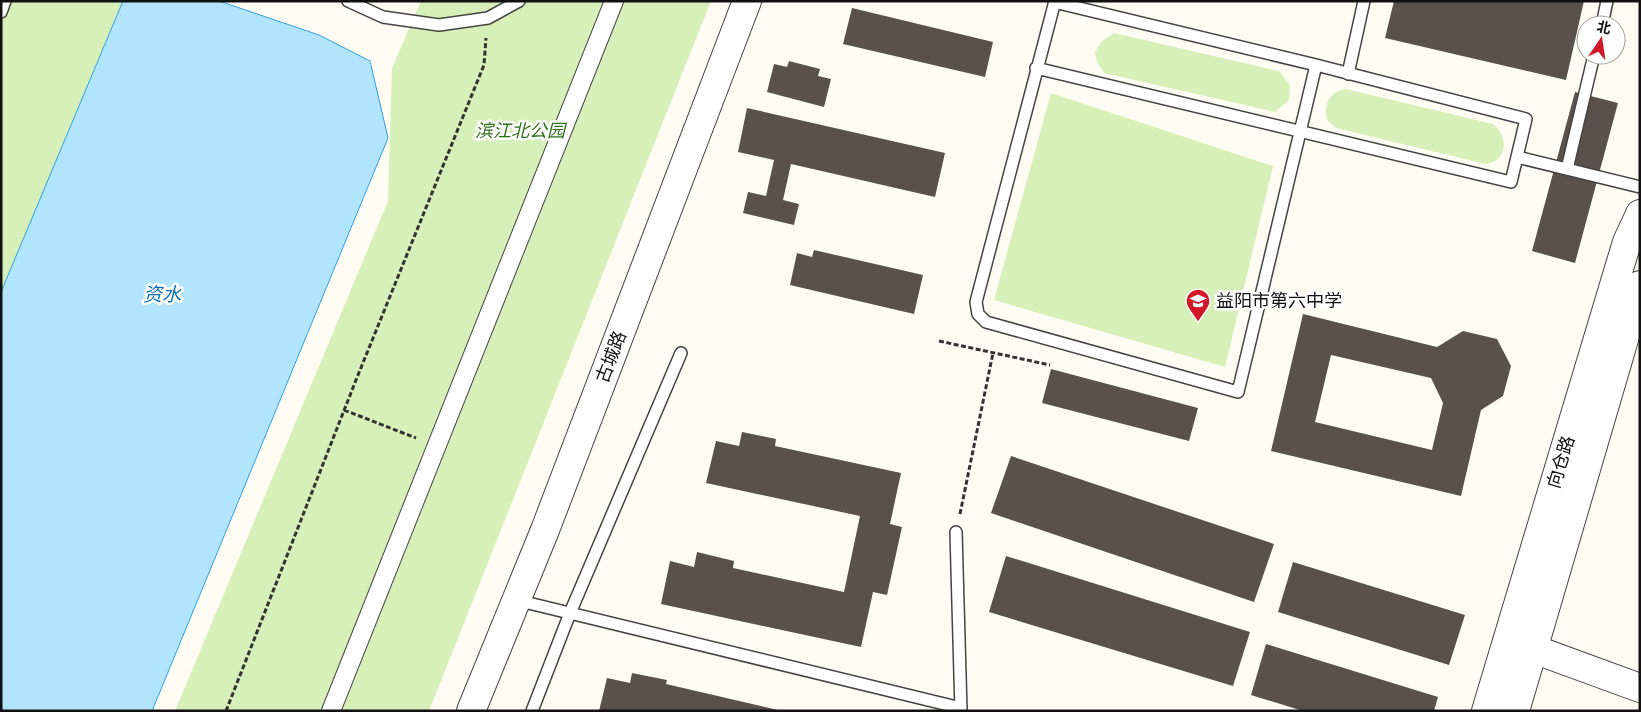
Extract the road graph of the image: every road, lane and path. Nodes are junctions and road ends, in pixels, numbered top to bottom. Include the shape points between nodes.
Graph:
1 (5, 1) edge
2 (348, 1) edge
3 (518, 1) edge
4 (614, 1) edge
5 (746, 1) edge
6 (1364, 1) edge
7 (1607, 1) edge
8 (1055, 2) edge
9 (1, 12) edge
10 (1604, 15) edge
11 (488, 18) junction
12 (1316, 65) junction
13 (1592, 65) edge
14 (1036, 68) junction
15 (1348, 74) junction
16 (1299, 130) junction
17 (1517, 157) junction
18 (1567, 169) junction
19 (1640, 187) edge
20 (1640, 214) edge
21 (1640, 285) edge
22 (940, 341) dead end
23 (681, 353) dead end
24 (993, 353) junction
25 (1050, 365) dead end
26 (344, 410) junction
27 (423, 431) dead end
28 (956, 532) joint
29 (516, 600) junction
30 (570, 613) junction
31 (1507, 640) junction
32 (1534, 649) junction
33 (1640, 688) edge
34 (961, 709) edge
35 (226, 711) edge
36 (331, 711) edge
37 (471, 711) edge
38 (532, 711) edge
39 (1486, 711) edge
40 (1515, 711) edge

1 - 9 lane
2 - 11 lane via 383,17 439,25
3 - 11 lane
4 - 36 street
5 - 29 street, 古城路
6 - 15 lane
7 - 10 lane
8 - 12 lane
8 - 14 lane
11 - 26 path via 484,65
12 - 15 lane
12 - 16 lane
13 - 18 lane
14 - 16 lane
14 - 16 lane via 976,302 978,314 986,322 1238,392
15 - 17 lane via 1526,119
16 - 17 lane via 1511,182
17 - 18 lane
18 - 19 lane
20 - 31 street, 向仓路 via 1627,242
21 - 32 street, 向仓路
22 - 24 path
23 - 30 lane
24 - 25 path
24 - 28 path
26 - 27 path via 417,438
26 - 35 path
28 - 34 lane
29 - 30 lane
29 - 37 street, 古城路
30 - 34 lane
30 - 38 lane
31 - 32 street
31 - 39 street, 向仓路
32 - 33 street
32 - 40 street, 向仓路

